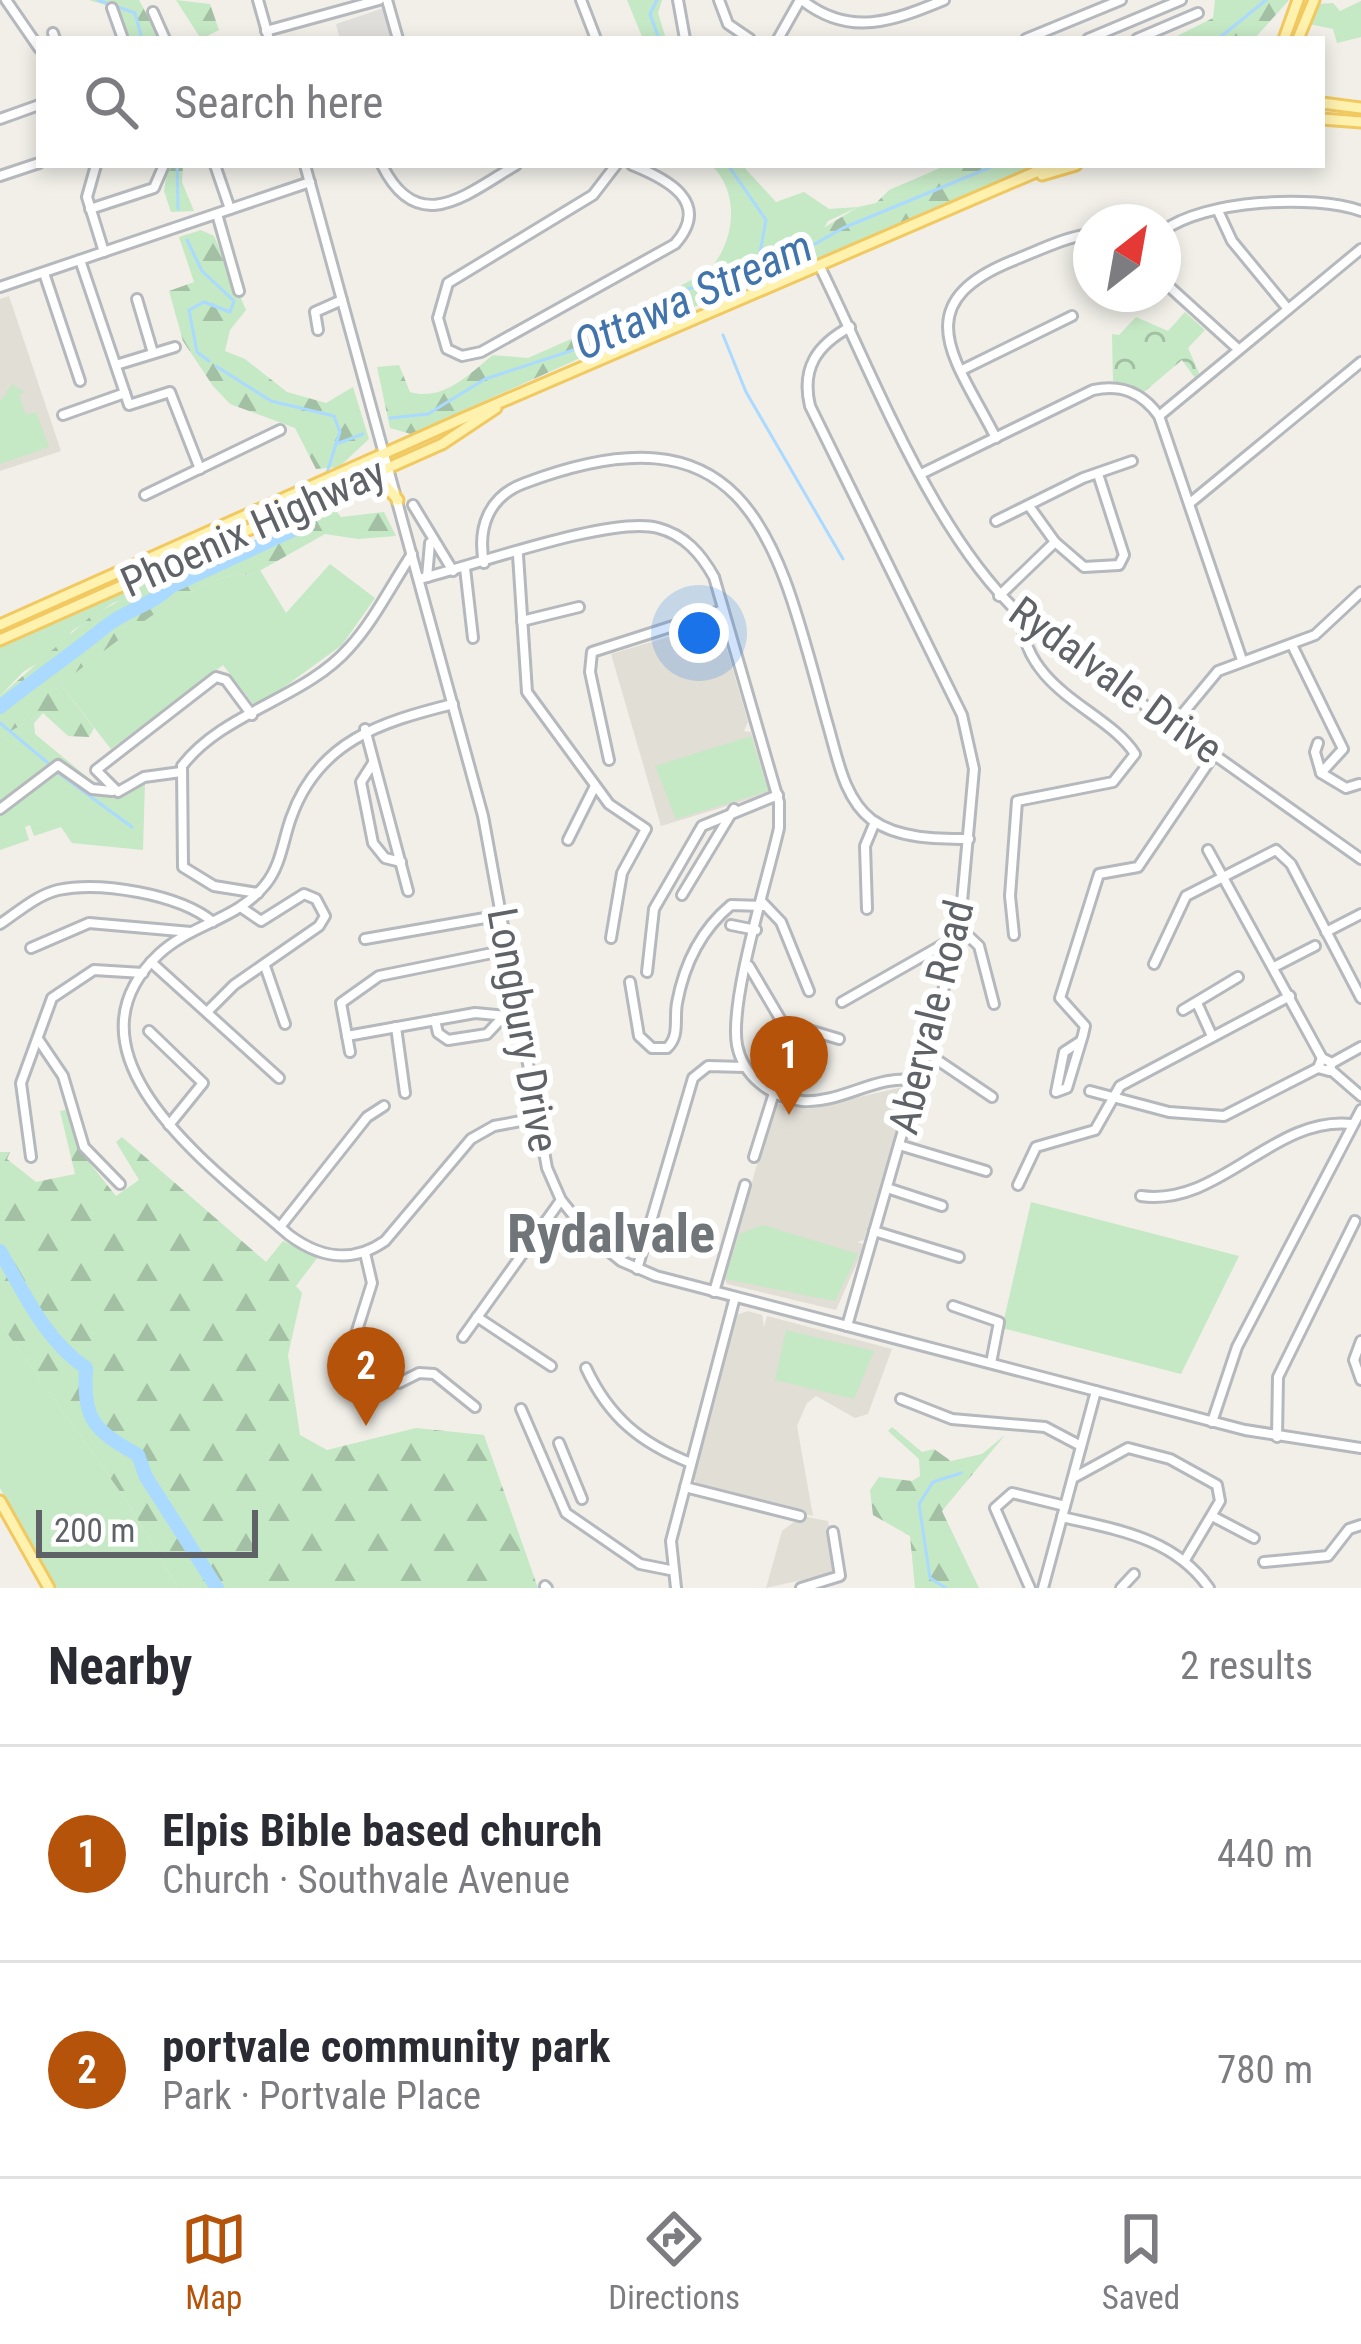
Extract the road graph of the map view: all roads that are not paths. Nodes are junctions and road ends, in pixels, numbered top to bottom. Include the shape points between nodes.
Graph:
1 (6, 0) edge
2 (258, 0) edge
3 (383, 0) edge
4 (581, 0) edge
5 (678, 0) edge
6 (719, 0) edge
7 (801, 0) edge
8 (944, 0) edge
9 (1121, 0) edge
10 (1180, 0) edge
11 (1298, 0) edge
12 (1314, 0) edge
13 (112, 8) dead end
14 (153, 12) dead end
15 (1198, 13) dead end
16 (268, 35) edge
17 (122, 36) edge
18 (164, 36) edge
19 (397, 36) edge
20 (595, 36) edge
21 (684, 36) edge
22 (746, 36) edge
23 (780, 36) edge
24 (1033, 36) edge
25 (1095, 36) edge
26 (1144, 36) edge
27 (1285, 36) edge
28 (1299, 36) edge
29 (36, 44) edge
30 (1325, 104) edge
31 (36, 107) edge
32 (1361, 107) edge
33 (0, 118) edge
34 (1325, 118) edge
35 (1361, 122) edge
36 (36, 164) edge
37 (95, 168) edge
38 (163, 168) edge
39 (216, 168) edge
40 (305, 168) edge
41 (384, 168) edge
42 (511, 168) edge
43 (613, 168) edge
44 (639, 168) edge
45 (1047, 168) edge
46 (1065, 168) edge
47 (0, 176) edge
48 (1031, 177) junction
49 (310, 182) junction
50 (90, 208) junction
51 (230, 209) junction
52 (1361, 211) edge
53 (1219, 213) junction
54 (217, 214) junction
55 (1181, 225) edge
56 (1073, 240) edge
57 (1361, 249) edge
58 (104, 252) junction
59 (80, 260) junction
60 (820, 267) junction
61 (44, 273) junction
62 (0, 287) edge
63 (239, 292) dead end
64 (1181, 297) edge
65 (136, 299) dead end
66 (342, 300) junction
67 (1288, 309) junction
68 (1072, 316) dead end
69 (850, 327) junction
70 (318, 330) dead end
71 (175, 346) dead end
72 (1238, 349) junction
73 (153, 352) junction
74 (1361, 362) edge
75 (116, 365) junction
76 (962, 370) junction
77 (80, 381) dead end
78 (124, 393) junction
79 (500, 404) junction
80 (63, 415) dead end
81 (1159, 416) junction
82 (280, 430) dead end
83 (996, 438) junction
84 (385, 454) junction
85 (1132, 461) dead end
86 (388, 468) junction
87 (200, 469) junction
88 (923, 473) junction
89 (1098, 474) junction
90 (358, 480) junction
91 (145, 495) dead end
92 (398, 500) junction
93 (1190, 503) junction
94 (413, 506) dead end
95 (1029, 506) junction
96 (996, 521) dead end
97 (430, 540) junction
98 (1055, 542) junction
99 (412, 553) junction
100 (518, 555) junction
101 (484, 563) junction
102 (465, 568) junction
103 (453, 571) junction
104 (423, 578) junction
105 (1361, 592) edge
106 (999, 596) junction
107 (579, 607) dead end
108 (723, 610) junction
109 (1021, 616) junction
110 (522, 621) junction
111 (0, 625) edge
112 (473, 638) dead end
113 (0, 640) edge
114 (1293, 647) junction
115 (1242, 660) junction
116 (453, 704) junction
117 (252, 715) junction
118 (1174, 724) junction
119 (365, 729) junction
120 (1318, 743) dead end
121 (1215, 753) junction
122 (609, 760) dead end
123 (374, 762) junction
124 (181, 772) junction
125 (1321, 773) junction
126 (1359, 784) edge
127 (595, 786) junction
128 (114, 791) junction
129 (778, 795) junction
130 (0, 809) edge
131 (734, 809) junction
132 (875, 822) junction
133 (969, 839) junction
134 (568, 840) dead end
135 (1208, 850) dead end
136 (1361, 859) edge
137 (401, 862) junction
138 (1224, 875) junction
139 (408, 891) dead end
140 (258, 893) junction
141 (682, 895) dead end
142 (762, 904) junction
143 (242, 908) junction
144 (867, 909) dead end
145 (1361, 914) edge
146 (502, 915) junction
147 (213, 922) junction
148 (0, 924) edge
149 (731, 925) dead end
150 (756, 930) junction
151 (192, 932) junction
152 (959, 932) junction
153 (1326, 932) junction
154 (1014, 935) dead end
155 (611, 938) dead end
156 (365, 939) dead end
157 (1315, 946) dead end
158 (31, 948) dead end
159 (508, 950) junction
160 (151, 962) junction
161 (1154, 964) dead end
162 (749, 965) junction
163 (265, 966) junction
164 (1274, 967) junction
165 (647, 972) dead end
166 (143, 973) junction
167 (1238, 977) dead end
168 (630, 982) dead end
169 (809, 991) dead end
170 (1290, 996) junction
171 (1361, 998) edge
172 (842, 1002) dead end
173 (1197, 1003) junction
174 (994, 1004) dead end
175 (1184, 1010) dead end
176 (207, 1012) junction
177 (519, 1017) junction
178 (501, 1018) junction
179 (435, 1020) junction
180 (285, 1024) dead end
181 (396, 1027) junction
182 (149, 1030) dead end
183 (346, 1036) junction
184 (1212, 1036) junction
185 (38, 1038) junction
186 (839, 1039) dead end
187 (1081, 1041) junction
188 (1361, 1047) edge
189 (350, 1052) dead end
190 (927, 1053) junction
191 (1326, 1065) junction
192 (746, 1067) junction
193 (279, 1078) dead end
194 (919, 1081) junction
195 (1120, 1086) junction
196 (1090, 1090) dead end
197 (774, 1093) junction
198 (405, 1094) dead end
199 (1361, 1096) edge
200 (992, 1097) dead end
201 (1110, 1097) junction
202 (1125, 1101) junction
203 (384, 1106) dead end
204 (1361, 1110) edge
205 (537, 1118) junction
206 (1352, 1124) junction
207 (169, 1125) junction
208 (899, 1145) junction
209 (32, 1157) dead end
210 (754, 1157) dead end
211 (986, 1171) dead end
212 (120, 1184) dead end
213 (746, 1185) dead end
214 (1018, 1185) dead end
215 (887, 1188) junction
216 (1142, 1196) dead end
217 (561, 1200) junction
218 (942, 1206) dead end
219 (1355, 1221) dead end
220 (280, 1227) junction
221 (874, 1231) junction
222 (364, 1253) junction
223 (959, 1257) dead end
224 (637, 1269) junction
225 (714, 1292) junction
226 (735, 1297) junction
227 (952, 1306) dead end
228 (477, 1317) junction
229 (847, 1326) junction
230 (463, 1337) dead end
231 (1361, 1341) edge
232 (991, 1364) junction
233 (550, 1366) dead end
234 (586, 1368) dead end
235 (1361, 1380) edge
236 (1096, 1391) junction
237 (901, 1399) dead end
238 (475, 1407) dead end
239 (521, 1408) dead end
240 (1213, 1422) junction
241 (1277, 1437) junction
242 (559, 1443) dead end
243 (1081, 1446) junction
244 (1361, 1448) edge
245 (691, 1463) junction
246 (572, 1473) junction
247 (1073, 1478) junction
248 (552, 1481) junction
249 (685, 1487) junction
250 (583, 1498) dead end
251 (0, 1501) edge
252 (1063, 1511) junction
253 (800, 1516) dead end
254 (1213, 1516) junction
255 (1361, 1525) edge
256 (833, 1532) dead end
257 (1254, 1538) dead end
258 (1185, 1560) junction
259 (1264, 1562) dead end
260 (670, 1570) junction
261 (1134, 1574) dead end
262 (50, 1588) edge
263 (676, 1588) edge
264 (801, 1588) edge
265 (1030, 1588) edge
266 (1043, 1588) edge
267 (1121, 1588) edge
268 (1209, 1588) edge

1 - 29 street
2 - 16 street
3 - 16 street
3 - 19 street
4 - 20 street
5 - 21 street
6 - 22 street via 728,23
7 - 8 street via 833,19 872,25
7 - 23 street
9 - 24 street
10 - 25 street
11 - 27 main road
12 - 28 main road
13 - 17 street
14 - 18 street
15 - 26 street
30 - 32 main road
31 - 33 street
34 - 35 main road
36 - 47 street
37 - 50 street
38 - 50 street via 154,188
39 - 51 street
40 - 49 street, Longbury Drive
41 - 42 street via 404,194 431,206
43 - 44 street via 582,202 448,283 439,318 447,349 481,352 680,239 686,199
45 - 48 main road, Phoenix Highway
46 - 48 main road, Phoenix Highway
48 - 60 main road, Phoenix Highway
49 - 51 street
49 - 66 street, Longbury Drive
50 - 58 street
51 - 54 street
52 - 53 street via 1295,200
53 - 55 street
53 - 67 street
54 - 58 street
54 - 63 street
56 - 76 street via 999,267 958,292 945,329
57 - 67 street
58 - 59 street
59 - 61 street
59 - 75 street
60 - 69 street, Rydalvale Drive
60 - 79 main road, Phoenix Highway
61 - 62 street
61 - 77 street
64 - 72 street
65 - 73 street
66 - 70 street via 315,312
66 - 84 street, Longbury Drive
67 - 72 street
68 - 76 street
69 - 88 street, Rydalvale Drive
69 - 133 street, Abervale Road via 819,348 807,396 967,726 974,769
71 - 73 street
72 - 81 street
73 - 75 street
74 - 93 street
75 - 78 street
76 - 83 street
78 - 80 street
78 - 87 street via 129,405 165,390 173,395
79 - 84 main road, Phoenix Highway
79 - 86 main road, Phoenix Highway
81 - 83 street via 1142,397 1107,387
81 - 93 street
82 - 87 street
83 - 88 street
84 - 86 street, Longbury Drive
84 - 111 main road, Phoenix Highway
85 - 89 street
86 - 90 main road, Phoenix Highway
86 - 92 street, Longbury Drive
87 - 91 street
88 - 106 street, Rydalvale Drive via 962,548
89 - 95 street
89 - 98 street via 1121,563 1084,567
90 - 92 main road via 380,483
90 - 113 main road, Phoenix Highway
92 - 99 street, Longbury Drive
93 - 115 street
94 - 97 street
95 - 96 street
95 - 98 street
97 - 103 street
97 - 104 street
98 - 106 street
99 - 104 street, Longbury Drive
99 - 117 street via 350,648
100 - 101 street
100 - 108 street via 622,525 657,527 698,553
100 - 110 street
101 - 102 street
101 - 132 street via 485,517 502,494 532,480 642,456 715,479 767,533 843,776
102 - 103 street
102 - 112 street
103 - 104 street
104 - 116 street, Longbury Drive
105 - 114 street
106 - 109 street, Rydalvale Drive
107 - 110 street
108 - 122 street via 592,652
108 - 129 street
109 - 118 street, Rydalvale Drive
109 - 154 street via 1025,640 1055,686 1135,754 1113,782 1017,801
110 - 127 street via 527,692
114 - 115 street
114 - 125 street via 1343,749
115 - 118 street via 1206,682
116 - 119 street
116 - 146 street, Longbury Drive
117 - 124 street via 190,756
117 - 128 street via 216,677 96,770
118 - 121 street, Rydalvale Drive
119 - 123 street
119 - 140 street via 307,784
120 - 125 street
121 - 136 street, Rydalvale Drive
121 - 187 street via 1138,867 1099,874 1060,998 1082,1021
123 - 137 street
123 - 137 street via 361,782 373,843 385,859
124 - 128 street
124 - 140 street via 183,867 202,880
125 - 126 street via 1346,788
127 - 134 street
127 - 155 street via 646,832 618,889
128 - 130 street via 92,789 58,765
129 - 131 street
129 - 142 street
131 - 141 street
131 - 165 street via 702,826 660,895
132 - 133 street via 918,836
132 - 144 street via 865,845
133 - 152 street, Abervale Road
135 - 138 street
137 - 139 street
138 - 153 street via 1281,851
138 - 161 street via 1186,896
138 - 164 street
140 - 143 street
142 - 150 street
142 - 168 street via 731,905 696,943 667,1048 639,1036
142 - 169 street via 781,922
143 - 147 street
143 - 163 street via 261,921 304,894 324,910 320,926
145 - 153 street
146 - 156 street
146 - 159 street, Longbury Drive
147 - 148 street via 150,893 67,889
147 - 151 street
149 - 150 street
150 - 162 street
151 - 158 street via 88,922
151 - 160 street
152 - 172 street
152 - 174 street via 979,946
152 - 190 street, Abervale Road
153 - 171 street
157 - 164 street
159 - 177 street, Longbury Drive
159 - 183 street via 379,976 341,1004
160 - 166 street
160 - 176 street
162 - 186 street via 782,1022
162 - 192 street via 736,1032
163 - 176 street
163 - 180 street
164 - 170 street
166 - 185 street via 85,974 52,998
166 - 207 street via 127,1018 128,1058 140,1090
167 - 173 street
170 - 184 street
170 - 191 street
173 - 175 street
173 - 184 street
176 - 193 street
177 - 178 street
177 - 205 street, Longbury Drive
178 - 179 street via 485,1012
178 - 179 street via 487,1034 448,1040
179 - 181 street
181 - 183 street
181 - 198 street
182 - 207 street via 202,1083
183 - 189 street
184 - 195 street
185 - 209 street via 21,1083
185 - 212 street via 63,1076 84,1147
187 - 187 street via 1067,1088 1056,1092 1064,1052
188 - 191 street
190 - 194 street, Abervale Road
190 - 200 street
191 - 199 street
191 - 202 street via 1224,1116
192 - 197 street
192 - 224 street via 698,1071
194 - 197 street via 816,1101
194 - 208 street, Abervale Road
195 - 201 street
195 - 202 street
196 - 201 street
197 - 210 street
201 - 202 street
201 - 214 street via 1096,1130 1036,1147
203 - 220 street
204 - 206 street
205 - 217 street, Longbury Drive
205 - 222 street via 471,1139 396,1231
206 - 216 street via 1315,1125 1178,1198
206 - 240 street via 1237,1347
207 - 220 street
208 - 211 street
208 - 215 street, Abervale Road
213 - 225 street
215 - 218 street
215 - 221 street, Abervale Road
217 - 224 street, Longbury Drive via 590,1236
217 - 228 street
219 - 241 street via 1278,1377
220 - 222 street via 323,1254
221 - 223 street
221 - 229 street, Abervale Road
222 - 238 street via 372,1283 350,1370 399,1382 434,1374
224 - 225 street, Longbury Drive
225 - 226 street, Longbury Drive
226 - 229 street, Longbury Drive
226 - 245 street
227 - 232 street via 999,1322
228 - 230 street
228 - 233 street
229 - 232 street, Longbury Drive
231 - 235 street via 1354,1360
232 - 236 street, Longbury Drive
234 - 245 street via 616,1420
236 - 240 street, Longbury Drive
236 - 243 street
237 - 243 street via 952,1419 1040,1426
239 - 248 street
240 - 241 street, Longbury Drive
241 - 244 street, Longbury Drive
242 - 246 street
243 - 247 street
245 - 249 street
246 - 248 street
246 - 250 street
247 - 252 street
247 - 254 street via 1122,1449 1154,1454 1222,1490
248 - 260 street via 571,1518 640,1564
249 - 253 street
249 - 260 street
251 - 262 main road
252 - 258 street
252 - 265 street via 1012,1493 995,1508
252 - 266 street
254 - 257 street
254 - 258 street
255 - 259 street via 1328,1556
256 - 264 street via 840,1576
258 - 268 street
260 - 263 street
261 - 267 street

